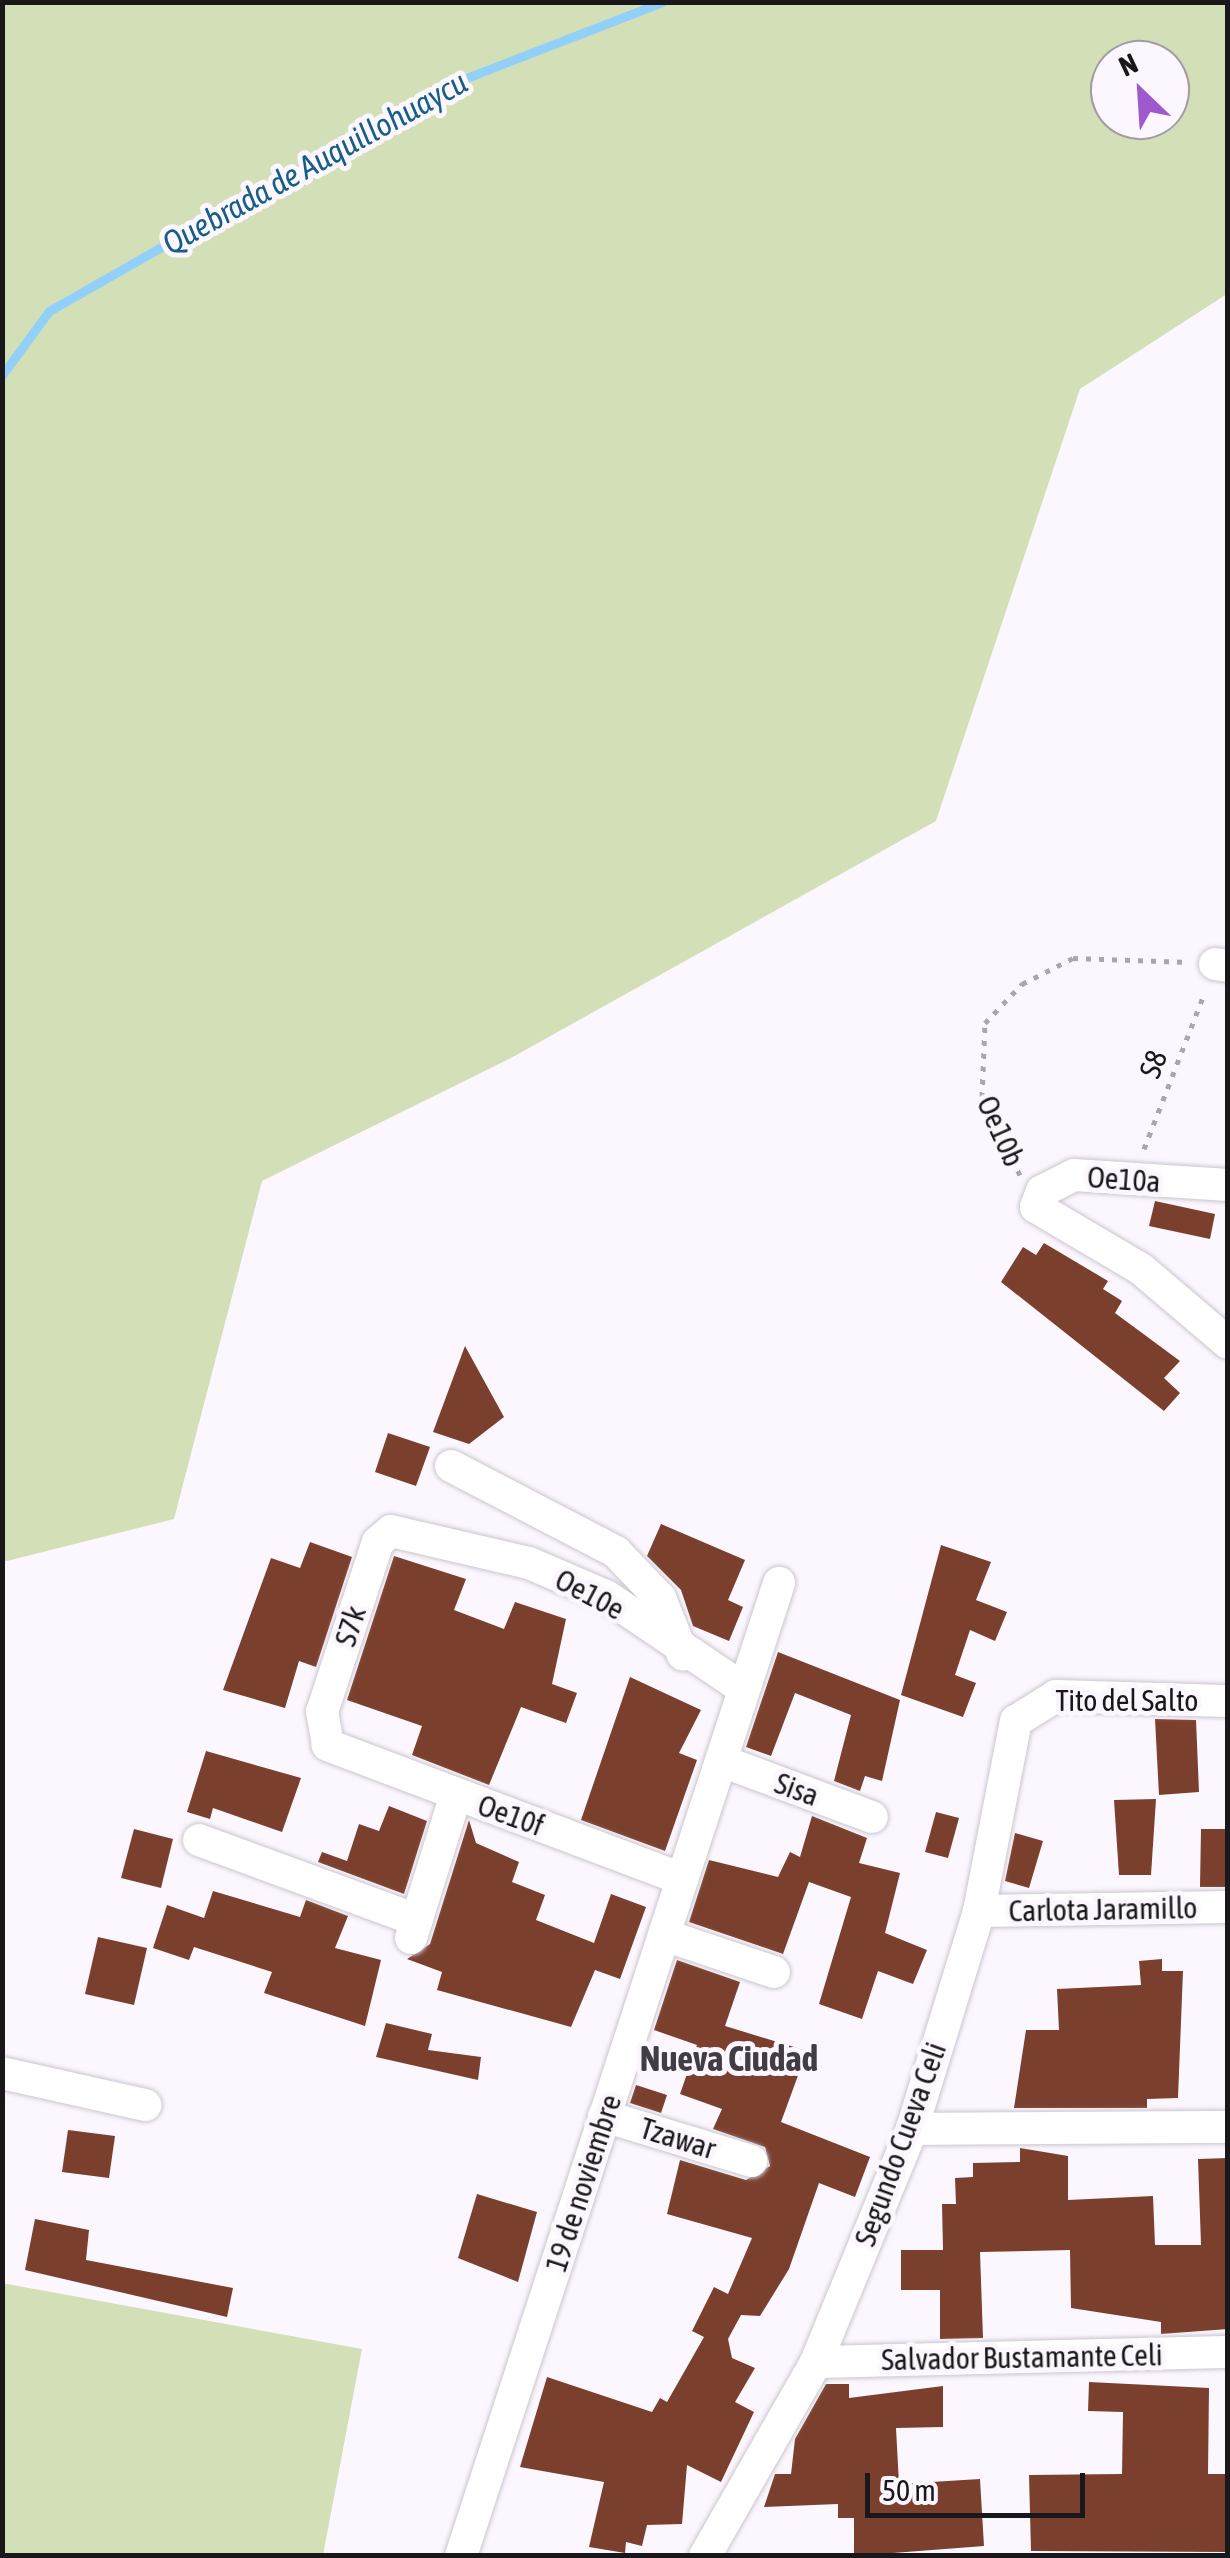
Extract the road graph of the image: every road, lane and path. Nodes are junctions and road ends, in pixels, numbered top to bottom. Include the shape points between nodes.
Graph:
1 (1221, 965) edge
2 (1132, 1180) junction
3 (1228, 1185) edge
4 (1036, 1207) junction
5 (1228, 1343) edge
6 (451, 1466) dead end
7 (422, 1539) joint
8 (779, 1583) dead end
9 (684, 1655) junction
10 (742, 1687) junction
11 (1228, 1700) edge
12 (1027, 1708) joint
13 (339, 1750) joint
14 (722, 1761) junction
15 (456, 1794) junction
16 (872, 1817) dead end
17 (199, 1840) dead end
18 (682, 1879) junction
19 (1228, 1907) edge
20 (979, 1911) junction
21 (664, 1935) junction
22 (774, 1972) dead end
23 (2, 2074) edge
24 (145, 2104) dead end
25 (604, 2116) junction
26 (1228, 2127) edge
27 (912, 2129) junction
28 (751, 2160) dead end
29 (1228, 2352) edge
30 (816, 2362) junction
31 (461, 2556) edge
32 (705, 2556) edge

1 - 2 path, S8
1 - 4 path, Oe10b via 1073,958 1022,984 984,1023 982,1096
2 - 3 street, Oe10a
2 - 4 street, Oe10a via 1074,1175 1042,1191
4 - 5 street via 1141,1269
6 - 9 street via 616,1552 660,1598
7 - 9 street, Oe10e via 529,1563 606,1596
7 - 13 street, S7k via 391,1531 378,1542 318,1724
8 - 10 street, 19 de noviembre
9 - 10 street, Oe10e
10 - 14 street, 19 de noviembre
11 - 12 street, Tito del Salto via 1076,1694
12 - 20 street, Segundo Cueva Celi via 1016,1721
13 - 15 street, Oe10f
14 - 16 street, Sisa
14 - 18 street, 19 de noviembre
15 - 17 street via 414,1931
15 - 18 street, Oe10f
18 - 21 street, 19 de noviembre
19 - 20 street, Carlota Jaramillo
20 - 27 street, Segundo Cueva Celi
21 - 22 street
21 - 25 street, 19 de noviembre
23 - 24 street
25 - 28 street, Tzawar
25 - 31 street, 19 de noviembre
26 - 27 street
27 - 30 street, Segundo Cueva Celi
29 - 30 street, Salvador Bustamante Celi
30 - 32 street, Segundo Cueva Celi

